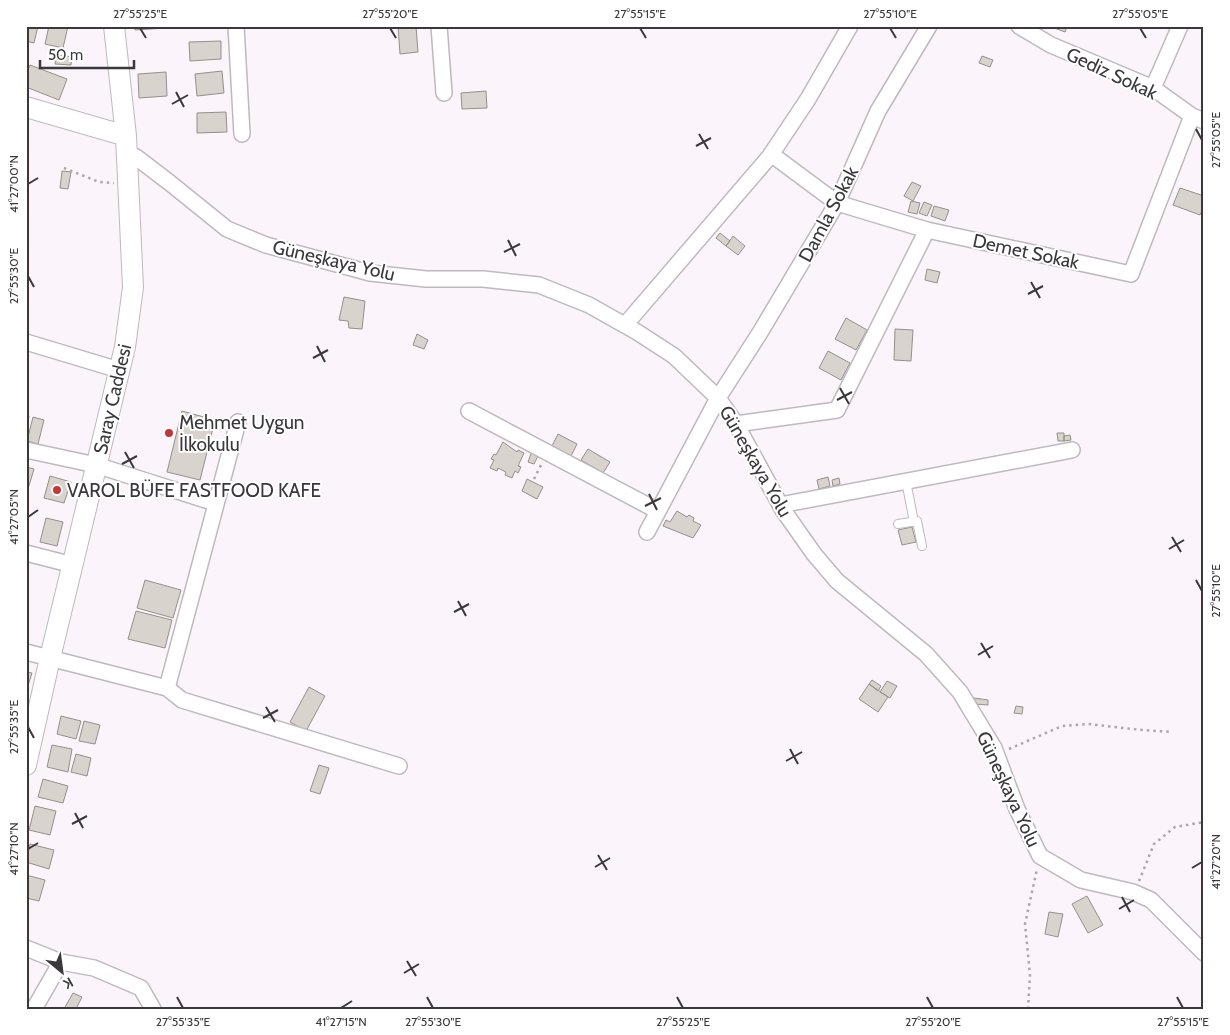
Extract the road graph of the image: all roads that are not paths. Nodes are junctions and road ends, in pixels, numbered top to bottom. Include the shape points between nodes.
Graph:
1 (114, 26) edge
2 (236, 26) edge
3 (439, 26) edge
4 (850, 26) edge
5 (929, 26) edge
6 (1020, 26) edge
7 (1180, 26) edge
8 (1153, 88) junction
9 (444, 93) dead end
10 (26, 107) edge
11 (1198, 118) edge
12 (242, 134) dead end
13 (126, 144) junction
14 (771, 154) junction
15 (837, 203) junction
16 (926, 230) junction
17 (625, 325) junction
18 (26, 342) edge
19 (119, 370) junction
20 (718, 398) junction
21 (469, 411) dead end
22 (238, 422) dead end
23 (736, 424) junction
24 (26, 450) edge
25 (1072, 450) dead end
26 (96, 465) junction
27 (906, 481) junction
28 (215, 503) junction
29 (780, 505) junction
30 (658, 511) junction
31 (914, 522) junction
32 (898, 524) dead end
33 (647, 532) dead end
34 (922, 546) dead end
35 (26, 553) edge
36 (73, 565) junction
37 (26, 652) edge
38 (50, 658) junction
39 (167, 688) junction
40 (29, 745) edge
41 (26, 765) edge
42 (399, 766) dead end
43 (26, 948) edge
44 (1204, 953) edge
45 (61, 962) junction
46 (34, 1009) edge
47 (153, 1009) edge

1 - 13 street, Saray Caddesi
2 - 12 street
3 - 9 street
4 - 14 street via 808,100
5 - 15 street, Damla Sokak via 878,111
6 - 8 street, Gediz Sokak via 1051,45
7 - 8 street
8 - 11 street, Gediz Sokak
10 - 13 street, Güneşkaya Yolu
11 - 16 street, Demet Sokak via 1131,274
13 - 17 street, Güneşkaya Yolu via 136,157 227,229 266,245 370,273 538,285 590,305
13 - 19 street, Saray Caddesi via 133,287
14 - 15 street, Demet Sokak
14 - 17 street
15 - 16 street, Demet Sokak
15 - 20 street, Damla Sokak
16 - 23 street via 837,410
17 - 20 street, Güneşkaya Yolu via 674,356
18 - 19 street
19 - 26 street, Saray Caddesi
20 - 23 street, Güneşkaya Yolu
20 - 30 street, Damla Sokak
21 - 30 street
22 - 28 street
23 - 29 street, Güneşkaya Yolu
24 - 26 street
25 - 27 street
26 - 28 street
26 - 36 street, Saray Caddesi
27 - 29 street
27 - 31 lane
28 - 39 street
29 - 44 street, Güneşkaya Yolu via 837,581 926,654 960,692 996,755 1016,808 1040,856 1081,880 1133,892 1151,900
30 - 33 street, Damla Sokak
31 - 32 lane
31 - 34 lane via 917,522
35 - 36 street
36 - 38 street, Saray Caddesi
37 - 38 street
38 - 39 street
38 - 40 street, Saray Caddesi
39 - 42 street via 182,700
40 - 41 street, Saray Caddesi
43 - 45 street
45 - 46 street
45 - 47 street via 94,968 141,988

